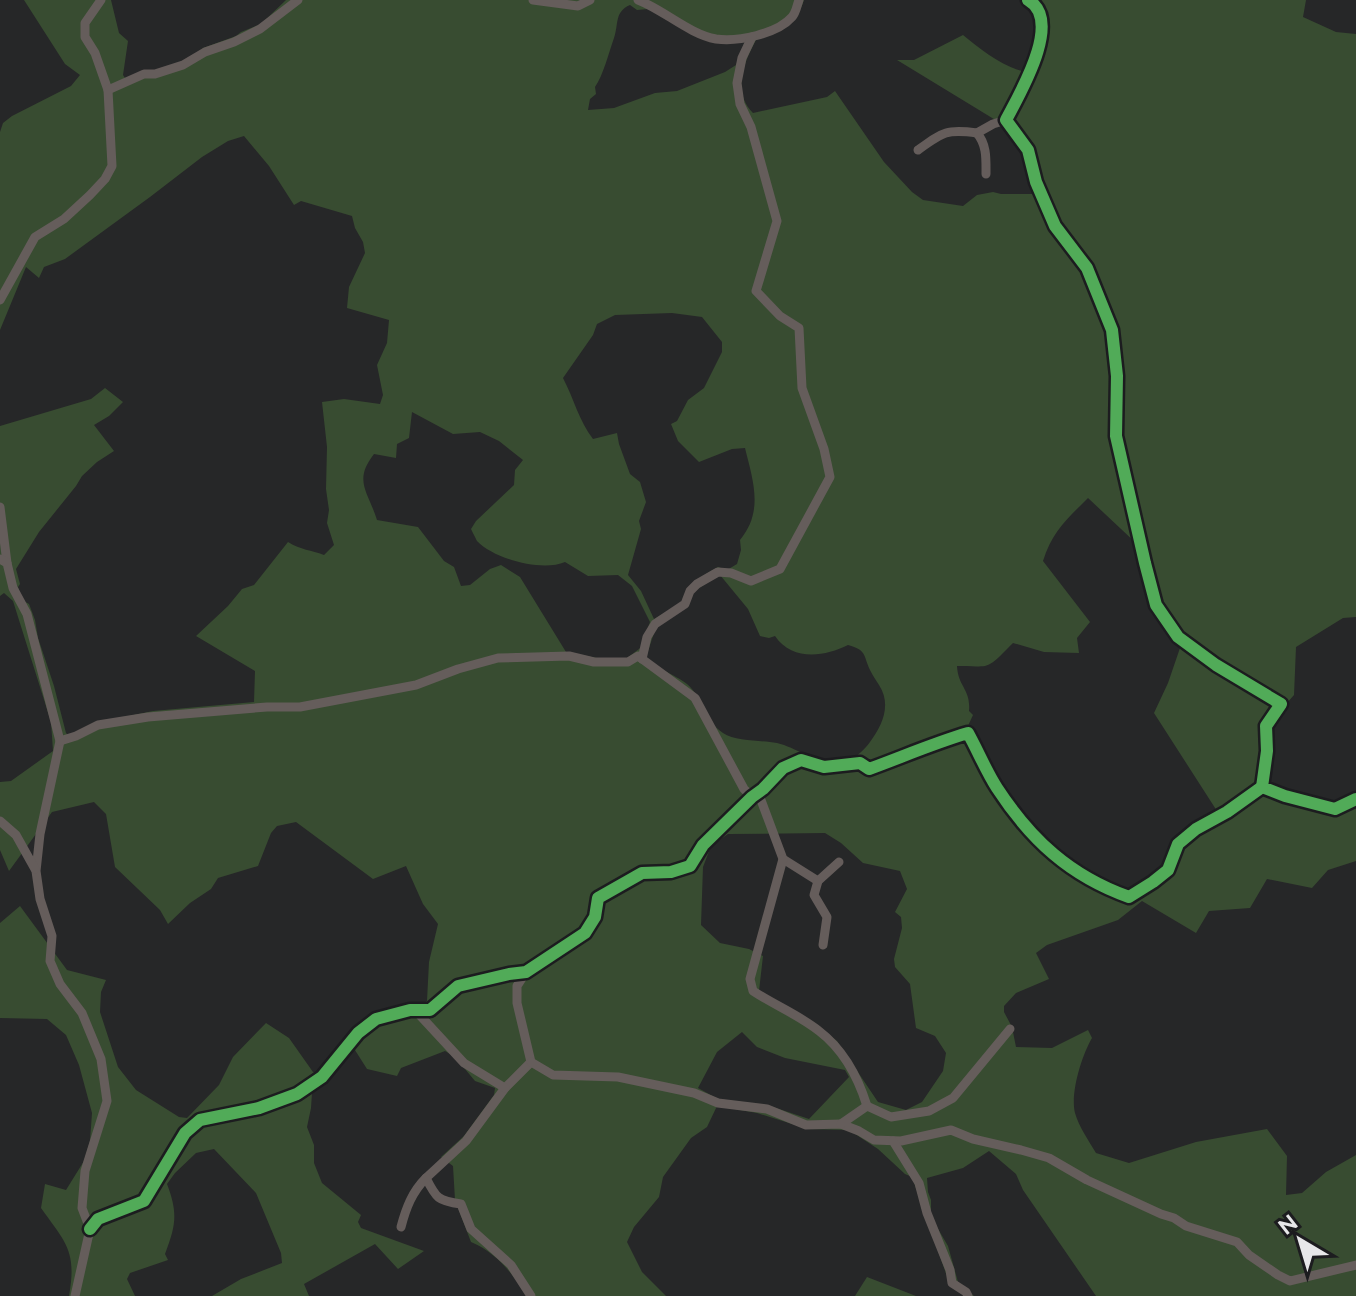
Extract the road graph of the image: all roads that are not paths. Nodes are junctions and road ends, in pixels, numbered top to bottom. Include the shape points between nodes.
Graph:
1 (101, 0) edge
2 (298, 0) edge
3 (533, 0) edge
4 (590, 0) edge
5 (799, 0) edge
6 (1028, 0) edge
7 (643, 1) edge
8 (752, 37) junction
9 (108, 90) junction
10 (1006, 120) junction
11 (977, 133) junction
12 (918, 150) dead end
13 (986, 174) dead end
14 (0, 300) edge
15 (0, 507) edge
16 (4, 561) edge
17 (642, 659) junction
18 (60, 741) junction
19 (1262, 787) junction
20 (755, 794) junction
21 (1356, 799) edge
22 (0, 821) edge
23 (783, 859) junction
24 (839, 862) dead end
25 (36, 871) junction
26 (818, 881) junction
27 (823, 945) dead end
28 (526, 972) junction
29 (415, 1010) junction
30 (1010, 1029) dead end
31 (531, 1062) junction
32 (505, 1088) junction
33 (867, 1106) junction
34 (841, 1124) junction
35 (893, 1141) junction
36 (426, 1178) junction
37 (401, 1227) dead end
38 (90, 1229) junction
39 (1356, 1265) edge
40 (75, 1296) edge
41 (531, 1296) edge
42 (968, 1296) edge

1 - 9 street via 85,23 85,37
2 - 9 street via 234,42
3 - 4 street via 578,6
5 - 8 street via 793,16 774,31
6 - 10 street via 1042,17 1041,41
7 - 8 street via 716,39
8 - 17 street via 737,83 777,221 756,291 799,328 802,388 830,477 780,569 751,581 718,572 697,584 685,604 655,624
9 - 14 street via 112,166 64,219 35,237
10 - 11 street
10 - 19 street via 1028,150 1055,226 1087,268 1112,330 1116,436 1156,605 1178,637 1281,704 1266,726
11 - 12 street via 953,130
11 - 13 street via 985,149
15 - 16 street
16 - 18 street via 27,614
17 - 18 street via 498,658 416,685 337,700 148,717 98,725
17 - 20 street via 695,698 744,789
18 - 25 street
19 - 20 street via 1196,829 1178,844 1168,870 1129,897 1068,866 1035,838 996,786 968,733 869,769 860,763 824,767 801,760 783,768
19 - 21 street via 1335,809
20 - 23 street
20 - 28 street via 703,845 690,866 642,873 598,898 585,933
22 - 25 street via 16,835
23 - 26 street
23 - 33 street via 750,979 753,991 820,1031 847,1059
24 - 26 street
25 - 38 street via 52,936 50,961 82,1013 101,1059 107,1101 85,1171 82,1208
26 - 27 street via 814,895 827,917
28 - 29 street via 458,986 430,1010
28 - 31 street via 517,986 517,1003
29 - 32 street via 464,1063
29 - 38 street via 376,1019 322,1077 297,1094 200,1120 185,1133 144,1201 98,1219
30 - 33 street via 953,1098 941,1105 891,1117
31 - 32 street
31 - 34 street via 553,1075 618,1077 718,1103 767,1109 806,1125
32 - 36 street via 466,1141
33 - 34 street
34 - 35 street via 874,1140
35 - 39 street via 951,1130 1049,1158 1186,1226 1237,1242 1290,1281
35 - 42 street via 919,1183 952,1283
36 - 37 street
36 - 41 street via 434,1195 461,1204 471,1229 511,1265
38 - 40 street

